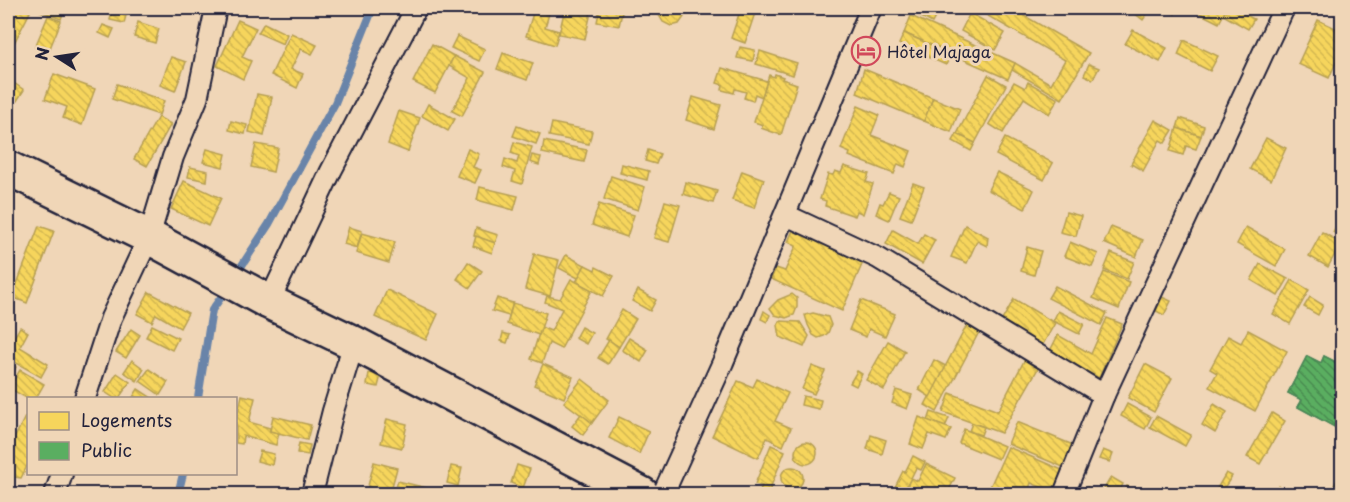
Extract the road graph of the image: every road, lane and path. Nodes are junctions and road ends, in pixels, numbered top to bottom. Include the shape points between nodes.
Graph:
1 (216, 8) edge
2 (416, 8) edge
3 (871, 8) edge
4 (1284, 8) edge
5 (8, 168) edge
6 (786, 215) junction
7 (149, 237) junction
8 (260, 297) junction
9 (354, 343) junction
10 (1104, 395) junction
11 (86, 397) edge
12 (62, 475) edge
13 (55, 495) edge
14 (312, 495) edge
15 (642, 495) edge
16 (663, 495) edge
17 (1064, 495) edge

1 - 7 street via 197,99 173,157
2 - 8 street
3 - 6 street
4 - 10 street
5 - 7 highway
6 - 10 street via 878,258
6 - 16 street
7 - 8 highway
7 - 11 street via 111,318
8 - 9 highway
9 - 14 street
9 - 15 highway
10 - 17 street
12 - 13 street

